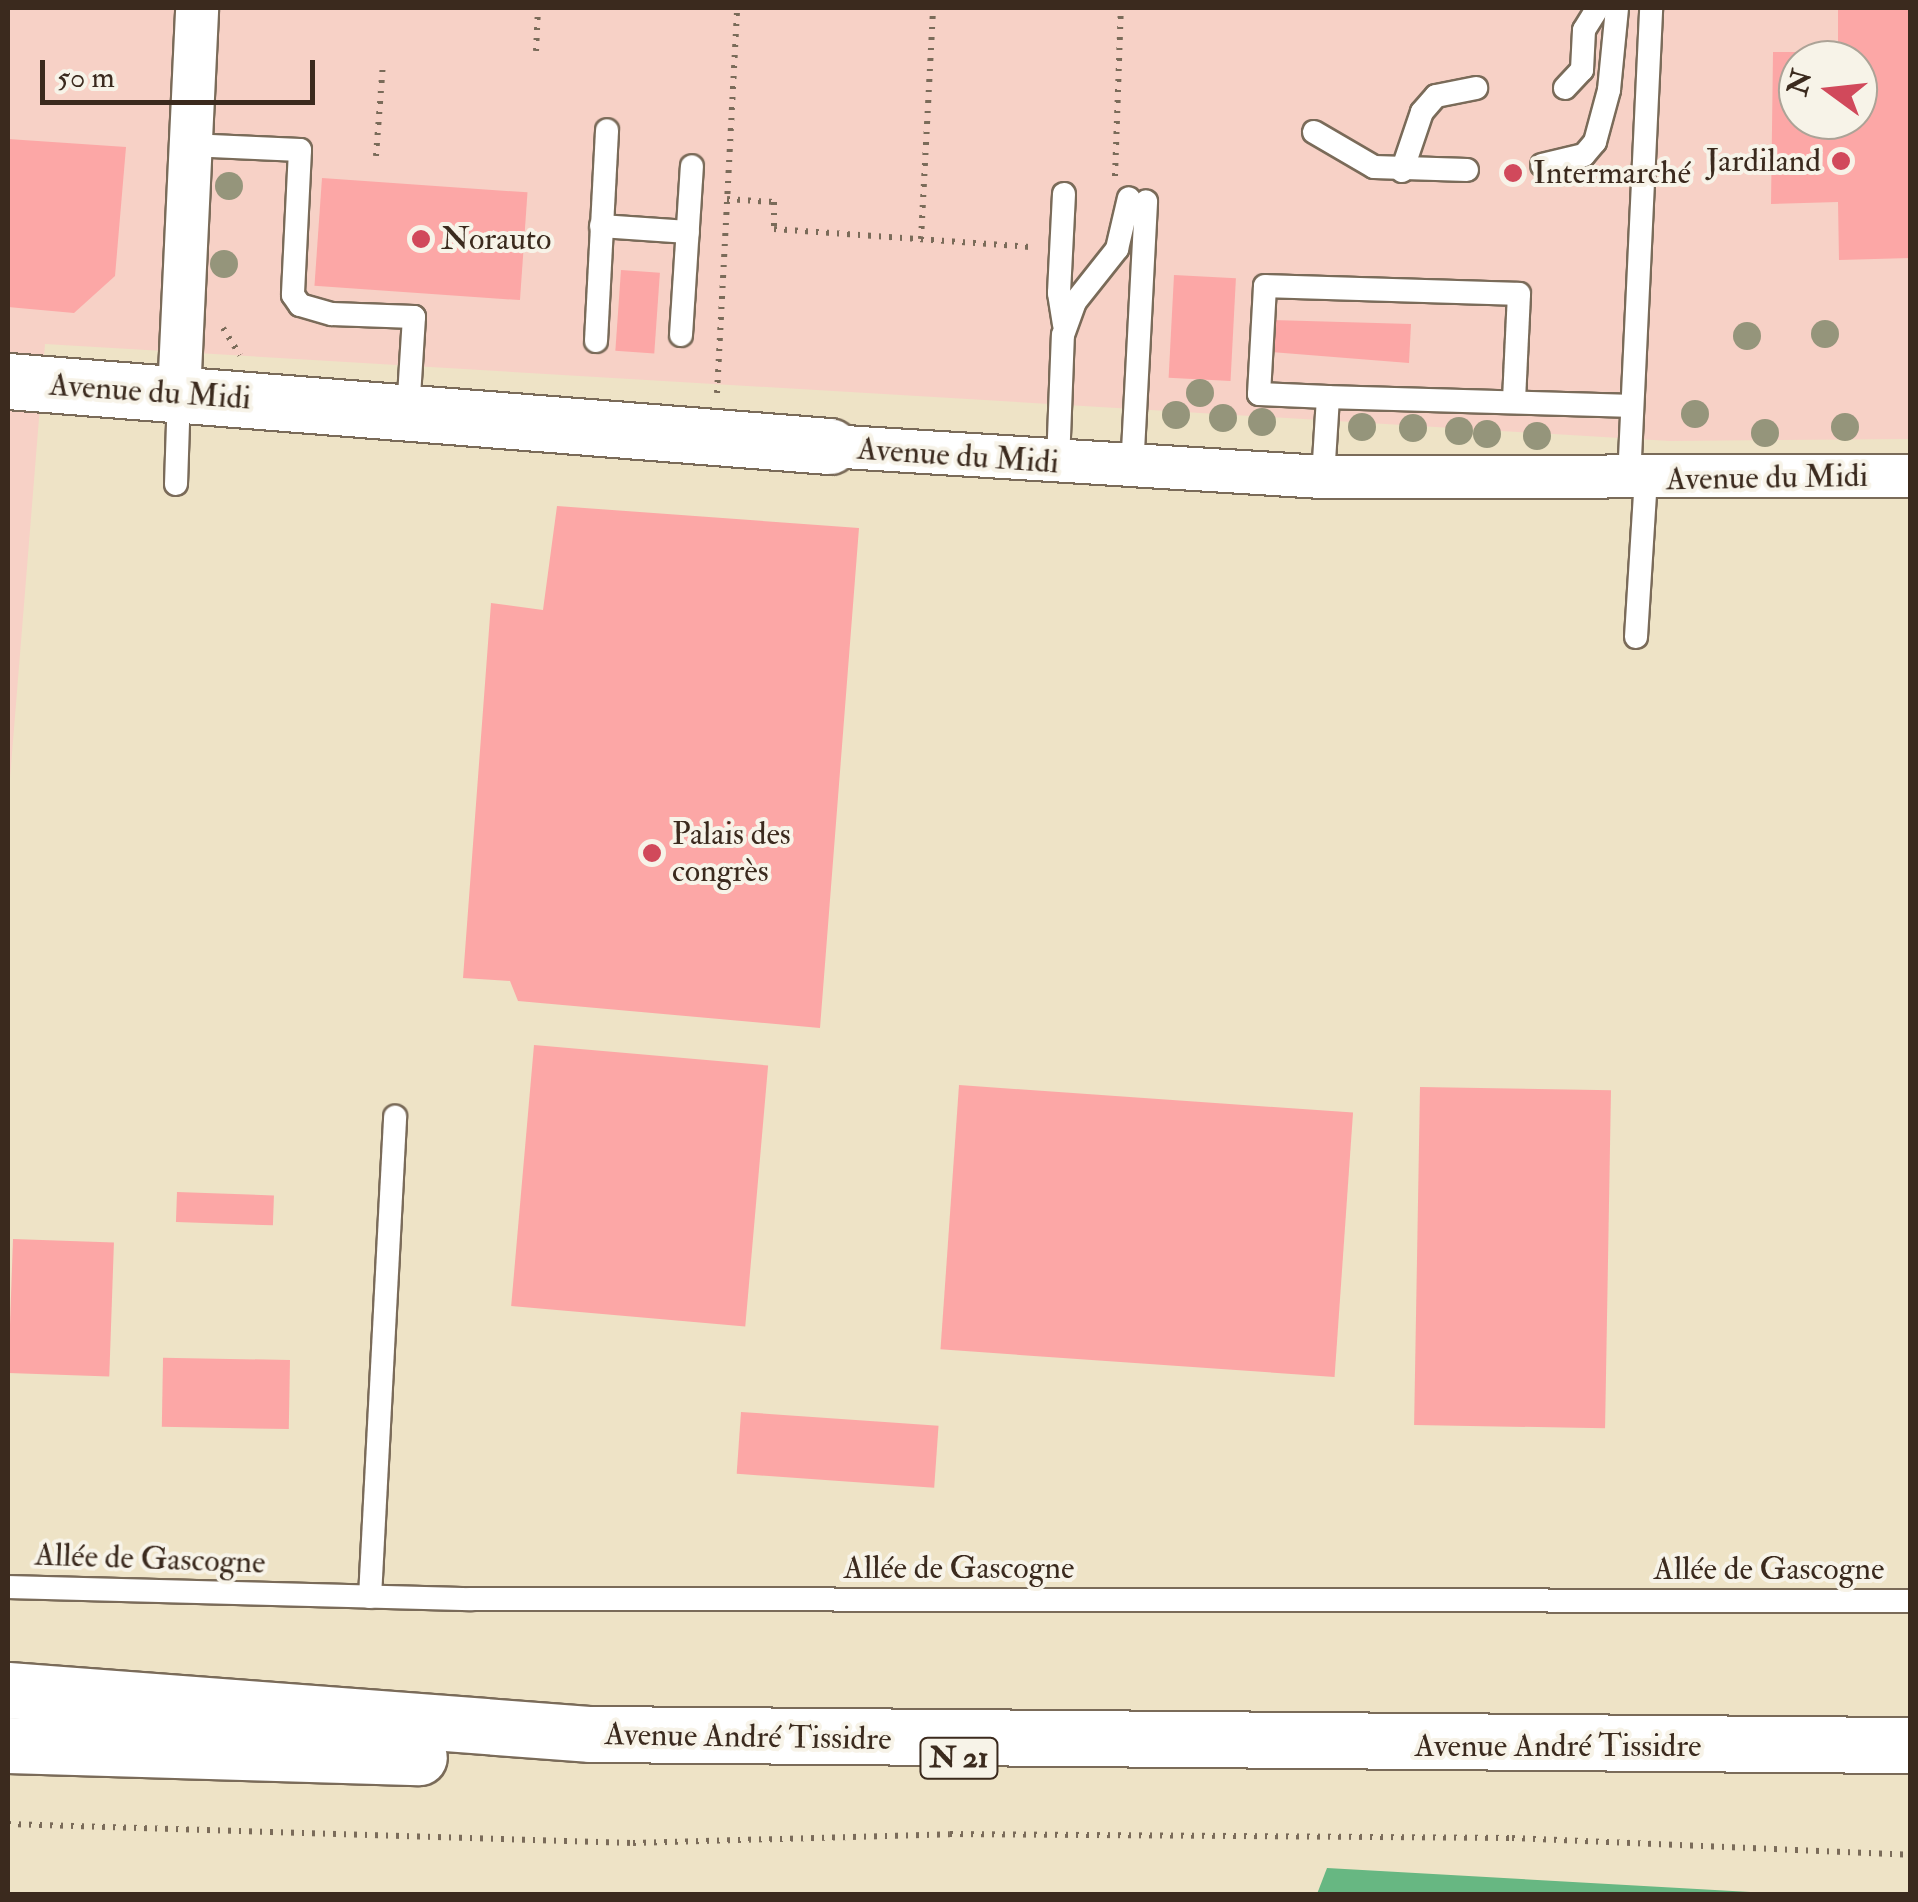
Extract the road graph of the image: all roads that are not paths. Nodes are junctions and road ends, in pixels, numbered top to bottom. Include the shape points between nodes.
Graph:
1 (197, 8) edge
2 (1598, 8) edge
3 (1617, 8) edge
4 (1650, 8) edge
5 (1476, 88) dead end
6 (1565, 88) dead end
7 (607, 130) dead end
8 (1314, 132) dead end
9 (189, 145) junction
10 (1542, 165) dead end
11 (692, 166) dead end
12 (1467, 170) dead end
13 (1402, 172) junction
14 (1064, 194) dead end
15 (601, 226) junction
16 (688, 232) junction
17 (1065, 329) junction
18 (681, 335) dead end
19 (596, 341) dead end
20 (8, 380) edge
21 (179, 394) junction
22 (1328, 396) junction
23 (1514, 402) junction
24 (1632, 406) junction
25 (408, 412) junction
26 (829, 446) joint
27 (1058, 463) junction
28 (1132, 470) junction
29 (1910, 476) edge
30 (1323, 477) junction
31 (1638, 479) junction
32 (176, 484) dead end
33 (1636, 637) dead end
34 (395, 1117) dead end
35 (8, 1586) edge
36 (370, 1597) junction
37 (1910, 1601) edge
38 (8, 1690) edge
39 (8, 1745) edge
40 (1910, 1745) edge
41 (1910, 1763) edge

1 - 9 street
2 - 6 lane via 1584,30 1582,70
3 - 10 lane via 1609,90 1594,142 1584,155
4 - 24 lane
5 - 13 lane via 1436,96 1422,112
7 - 15 lane
8 - 13 lane via 1347,156
9 - 21 street
9 - 25 lane via 300,150 293,295 300,306 321,312 414,318
11 - 16 lane
12 - 13 lane
14 - 17 lane
15 - 16 lane
15 - 19 lane
16 - 18 lane
17 - 27 lane
17 - 28 lane via 1075,302 1117,249 1130,199
20 - 21 main road, Avenue du Midi
21 - 25 main road, Avenue du Midi
21 - 32 lane
22 - 23 lane
22 - 23 lane via 1259,394 1265,286 1519,294
22 - 30 lane
23 - 24 lane
24 - 31 lane
25 - 26 main road, Avenue du Midi
26 - 27 street, Avenue du Midi
27 - 28 street, Avenue du Midi
28 - 30 street, Avenue du Midi
29 - 31 street, Avenue du Midi
30 - 31 street, Avenue du Midi
31 - 33 lane
34 - 36 lane
35 - 36 lane, Allée de Gascogne
36 - 37 lane, Allée de Gascogne
38 - 40 main road, Avenue André Tissidre / N 21 via 592,1734
39 - 41 main road, Avenue André Tissidre / N 21 via 226,1756 574,1760

